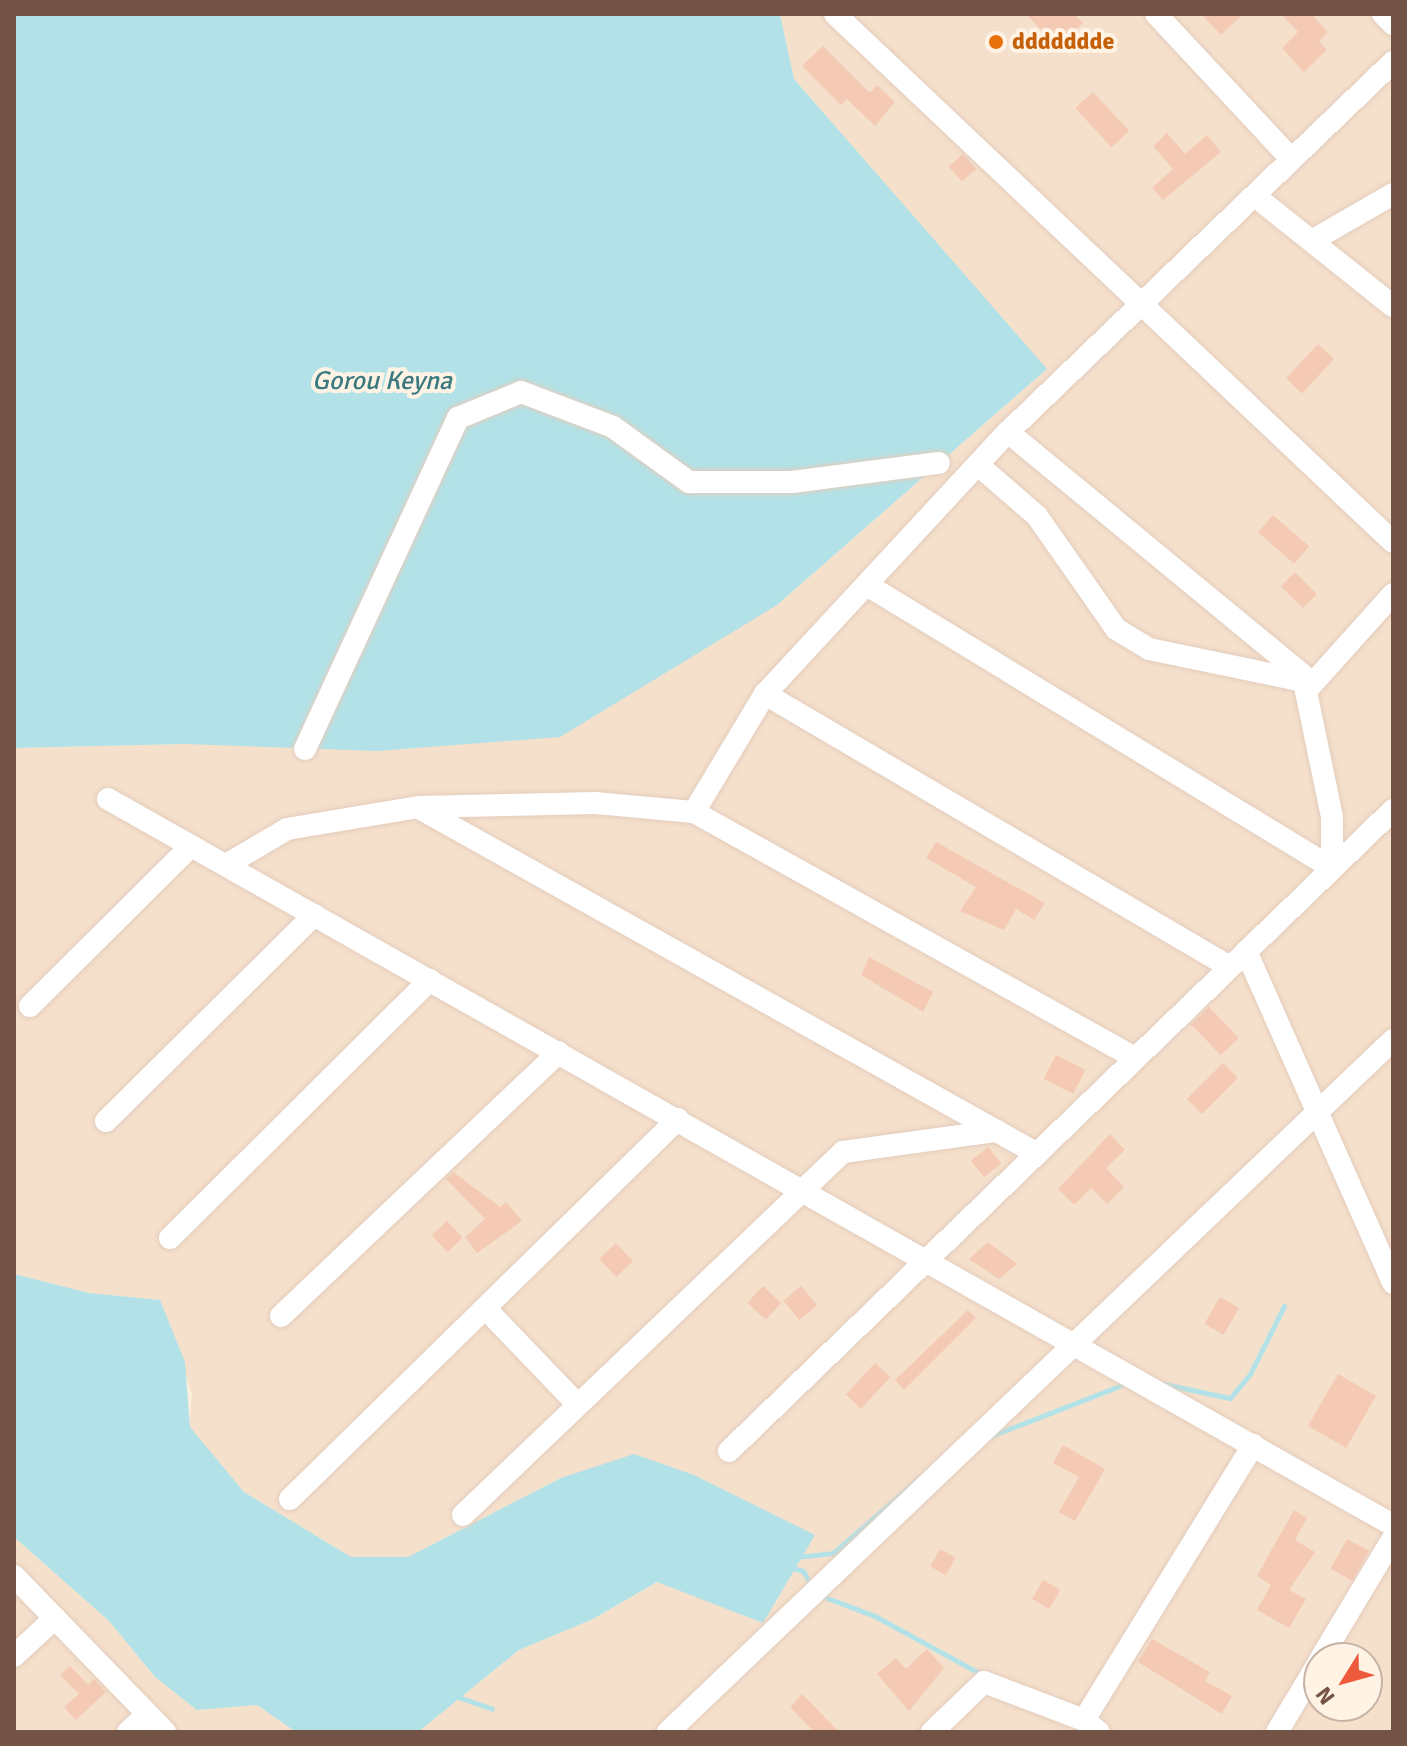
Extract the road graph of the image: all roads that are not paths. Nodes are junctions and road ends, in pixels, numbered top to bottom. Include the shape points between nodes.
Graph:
1 (835, 14) edge
2 (1156, 14) edge
3 (1383, 14) edge
4 (1393, 24) edge
5 (1393, 62) edge
6 (1291, 159) junction
7 (1255, 196) junction
8 (1391, 198) edge
9 (1315, 239) junction
10 (1141, 300) junction
11 (1393, 306) edge
12 (1008, 432) junction
13 (939, 463) dead end
14 (978, 465) junction
15 (1393, 542) edge
16 (867, 585) junction
17 (1393, 594) edge
18 (1313, 683) junction
19 (765, 694) junction
20 (305, 749) dead end
21 (108, 799) dead end
22 (418, 807) junction
23 (1393, 810) edge
24 (694, 812) junction
25 (191, 846) junction
26 (226, 865) junction
27 (1332, 868) junction
28 (314, 915) junction
29 (1238, 959) junction
30 (430, 980) junction
31 (30, 1006) dead end
32 (1392, 1043) edge
33 (559, 1052) junction
34 (1135, 1058) junction
35 (1315, 1115) junction
36 (678, 1119) junction
37 (106, 1121) dead end
38 (997, 1131) junction
39 (1036, 1153) junction
40 (800, 1188) junction
41 (170, 1238) dead end
42 (924, 1257) junction
43 (1393, 1283) edge
44 (485, 1308) junction
45 (281, 1316) dead end
46 (1077, 1343) junction
47 (577, 1404) junction
48 (1253, 1445) junction
49 (729, 1451) dead end
50 (290, 1499) dead end
51 (463, 1515) dead end
52 (1393, 1525) edge
53 (1393, 1538) edge
54 (14, 1576) edge
55 (55, 1618) junction
56 (1331, 1642) edge
57 (14, 1656) edge
58 (1303, 1688) edge
59 (147, 1714) junction
60 (1092, 1726) edge
61 (673, 1730) edge
62 (128, 1732) edge
63 (165, 1732) edge
64 (932, 1732) edge
65 (1277, 1732) edge

1 - 10 street
2 - 6 street
3 - 4 street
5 - 6 street
6 - 7 street
7 - 9 street
7 - 10 street
8 - 9 street
9 - 11 street
10 - 12 street
10 - 15 street
12 - 14 street
12 - 18 street
13 - 20 street via 792,482 689,482 613,427 521,392 458,418
14 - 16 street
14 - 18 street via 1037,516 1116,629 1149,649
16 - 19 street
16 - 27 street
17 - 18 street
18 - 27 street via 1306,691 1332,817
19 - 24 street
19 - 29 street
21 - 25 street
22 - 24 street via 595,803
22 - 26 street via 287,829
22 - 38 street
23 - 27 street
24 - 34 street
25 - 26 street
25 - 31 street
26 - 28 street
27 - 29 street
28 - 30 street
28 - 37 street
29 - 34 street
29 - 35 street
30 - 33 street
30 - 41 street
32 - 35 street
33 - 36 street
33 - 45 street
34 - 39 street
35 - 43 street
35 - 46 street
36 - 40 street
36 - 44 street
38 - 39 street
38 - 40 street via 843,1152
39 - 42 street
40 - 42 street
40 - 47 street
42 - 46 street
42 - 49 street
44 - 47 street
44 - 50 street
46 - 48 street
46 - 61 street
47 - 51 street
48 - 52 street
48 - 60 street
53 - 56 street
54 - 55 street
55 - 57 street
55 - 59 street
58 - 65 street
59 - 62 street
59 - 63 street
60 - 64 street via 984,1682

